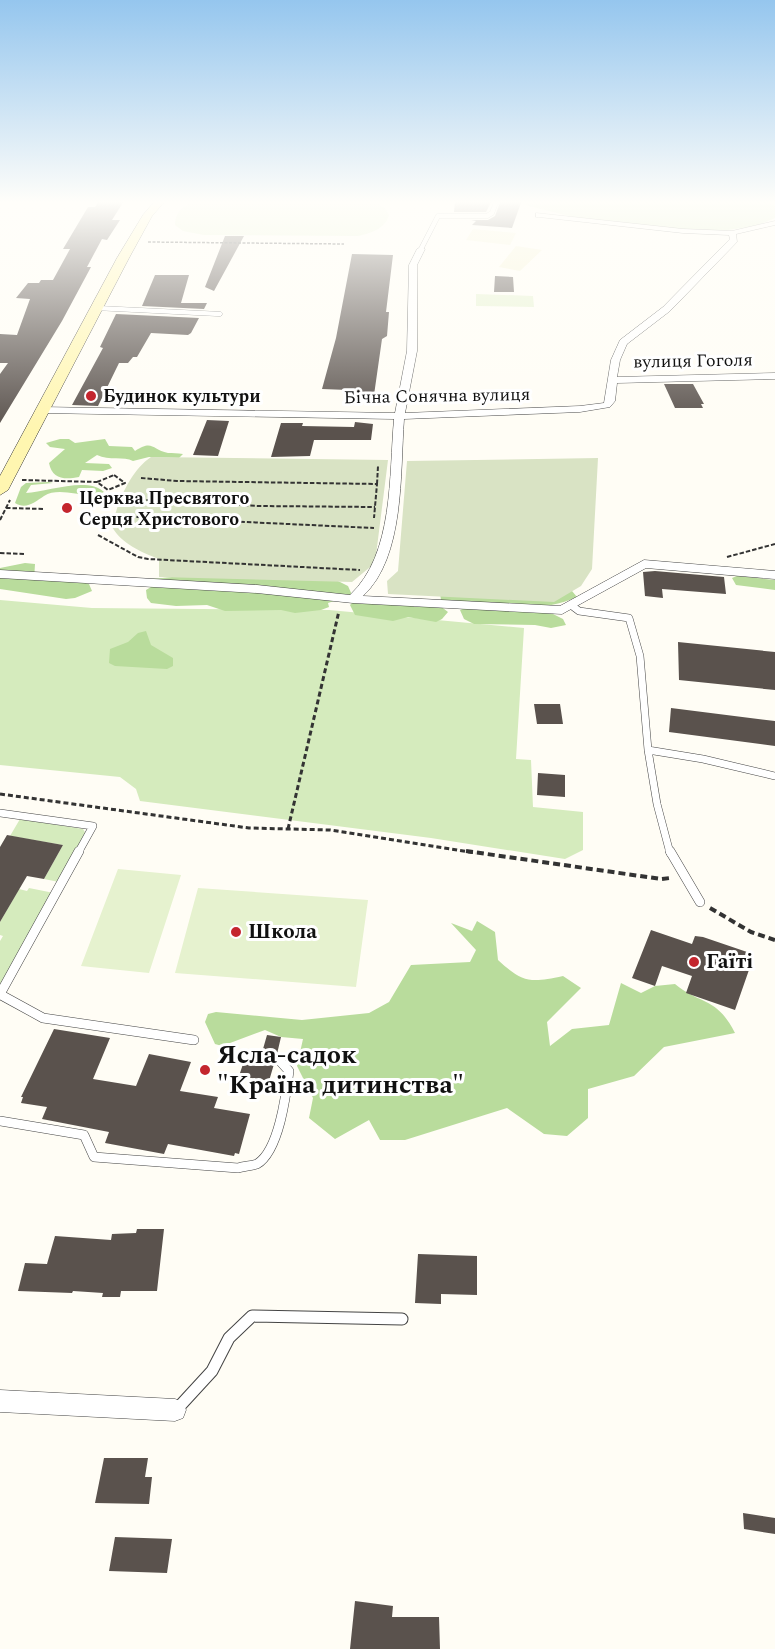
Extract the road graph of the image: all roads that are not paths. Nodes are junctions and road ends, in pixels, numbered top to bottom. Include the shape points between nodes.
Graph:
1 (113, 277) edge
2 (413, 277) edge
3 (699, 277) edge
4 (96, 308) junction
5 (220, 314) dead end
6 (775, 376) edge
7 (612, 381) junction
8 (41, 410) junction
9 (399, 416) junction
10 (1, 485) edge
11 (0, 574) edge
12 (775, 574) edge
13 (348, 598) junction
14 (571, 604) junction
15 (648, 750) junction
16 (775, 776) edge
17 (0, 813) edge
18 (700, 902) road end
19 (1, 994) edge
20 (194, 1040) dead end
21 (279, 1060) dead end
22 (0, 1121) edge
23 (402, 1319) dead end
24 (0, 1401) edge
25 (175, 1410) joint

1 - 4 street
2 - 9 street via 412,351
3 - 7 street, Бічна Сонячна вулиця via 621,345
4 - 5 lane
4 - 8 street
6 - 7 street, вулиця Гоголя
7 - 9 street, Бічна Сонячна вулиця via 607,405
8 - 9 street, Бічна Сонячна вулиця
8 - 10 street
9 - 13 street via 386,548 367,586
11 - 13 street
12 - 14 street via 644,564
13 - 14 street via 562,610
14 - 15 lane via 579,611 628,618 640,656
15 - 16 lane
15 - 18 lane via 670,852
17 - 19 lane via 93,826
19 - 20 lane via 43,1018
21 - 22 lane via 289,1071 287,1091 270,1150 257,1164 238,1168 94,1157 84,1135
23 - 25 lane via 252,1317 229,1338 212,1371
24 - 25 street

